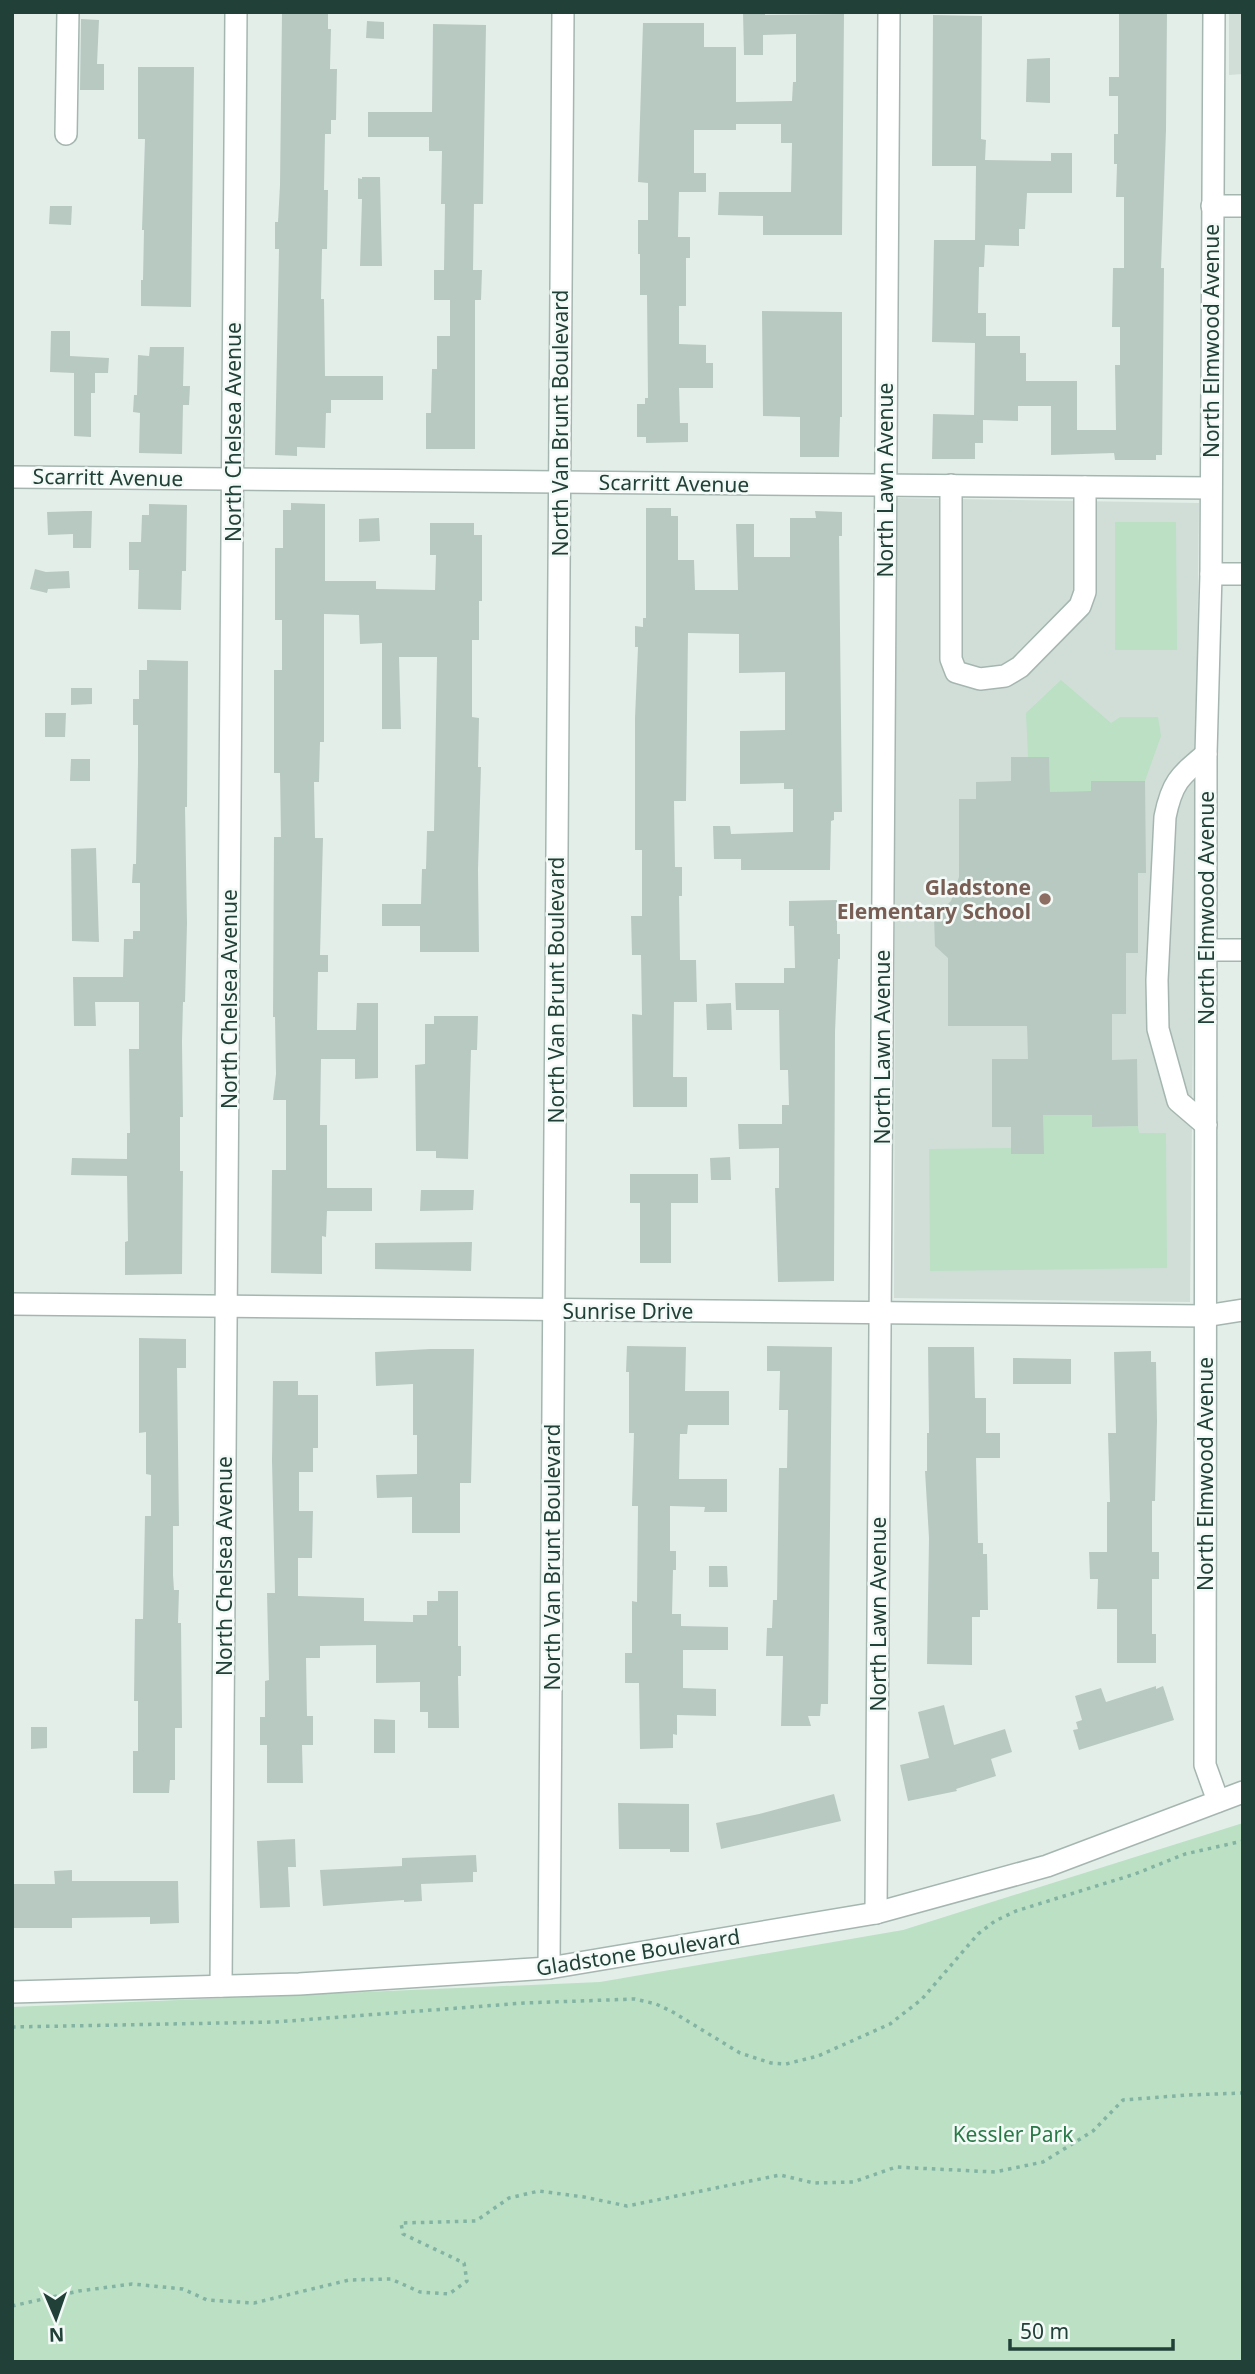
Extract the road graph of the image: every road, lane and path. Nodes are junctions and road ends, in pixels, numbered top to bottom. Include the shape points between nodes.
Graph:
1 (68, 12) edge
2 (236, 12) edge
3 (564, 12) edge
4 (889, 12) edge
5 (1214, 12) edge
6 (66, 134) dead end
7 (1212, 206) junction
8 (1243, 206) edge
9 (12, 477) edge
10 (233, 479) junction
11 (560, 482) junction
12 (886, 485) junction
13 (951, 485) junction
14 (1085, 487) junction
15 (1211, 488) junction
16 (1211, 574) junction
17 (1243, 575) edge
18 (1206, 754) junction
19 (1206, 950) junction
20 (1243, 950) edge
21 (1206, 1125) junction
22 (12, 1304) edge
23 (226, 1307) junction
24 (554, 1310) junction
25 (1243, 1310) edge
26 (880, 1313) junction
27 (1205, 1316) junction
28 (1243, 1792) edge
29 (1218, 1801) junction
30 (1243, 1841) edge
31 (876, 1913) junction
32 (549, 1968) junction
33 (221, 1986) junction
34 (12, 1992) edge
35 (12, 2026) edge
36 (1243, 2093) edge
37 (12, 2306) edge

1 - 6 street
2 - 10 street, North Chelsea Avenue
3 - 11 street, North Van Brunt Boulevard
4 - 12 street, North Lawn Avenue
5 - 7 street, North Elmwood Avenue
7 - 8 street
7 - 15 street, North Elmwood Avenue
9 - 10 street, Scarritt Avenue
10 - 11 street, Scarritt Avenue
10 - 23 street, North Chelsea Avenue
11 - 12 street, Scarritt Avenue
11 - 24 street, North Van Brunt Boulevard
12 - 13 street, Scarritt Avenue
12 - 26 street, North Lawn Avenue
13 - 14 street, Scarritt Avenue
13 - 14 street via 951,659 956,672 980,678 1005,676 1020,667 1080,606 1085,592
14 - 15 street, Scarritt Avenue
15 - 16 street, North Elmwood Avenue
16 - 17 street
16 - 18 street, North Elmwood Avenue
18 - 19 street, North Elmwood Avenue
18 - 21 street via 1170,793 1157,980 1158,1029 1178,1101
19 - 20 street
19 - 21 street, North Elmwood Avenue
21 - 27 street, North Elmwood Avenue
22 - 23 street, Sunrise Drive
23 - 24 street, Sunrise Drive
23 - 33 street, North Chelsea Avenue
24 - 26 street, Sunrise Drive
24 - 32 street, North Van Brunt Boulevard
25 - 27 street, Sunrise Drive
26 - 27 street, Sunrise Drive
26 - 31 street, North Lawn Avenue
27 - 29 street, North Elmwood Avenue via 1205,1765
28 - 29 street, Gladstone Boulevard
29 - 31 street, Gladstone Boulevard via 1046,1867
30 - 35 path via 1185,1854 995,1921 899,2018 818,2056 786,2064 740,2053 671,2011 635,1999 275,2022
31 - 32 street, Gladstone Boulevard
32 - 33 street, Gladstone Boulevard
33 - 34 street, Gladstone Boulevard
36 - 37 path via 1123,2100 1093,2131 1043,2162 995,2172 896,2167 853,2182 814,2183 779,2175 627,2206 538,2191 509,2197 476,2221 401,2222 403,2234 464,2263 467,2281 449,2294 420,2292 391,2279 349,2280 254,2303 207,2300 183,2289 132,2284

